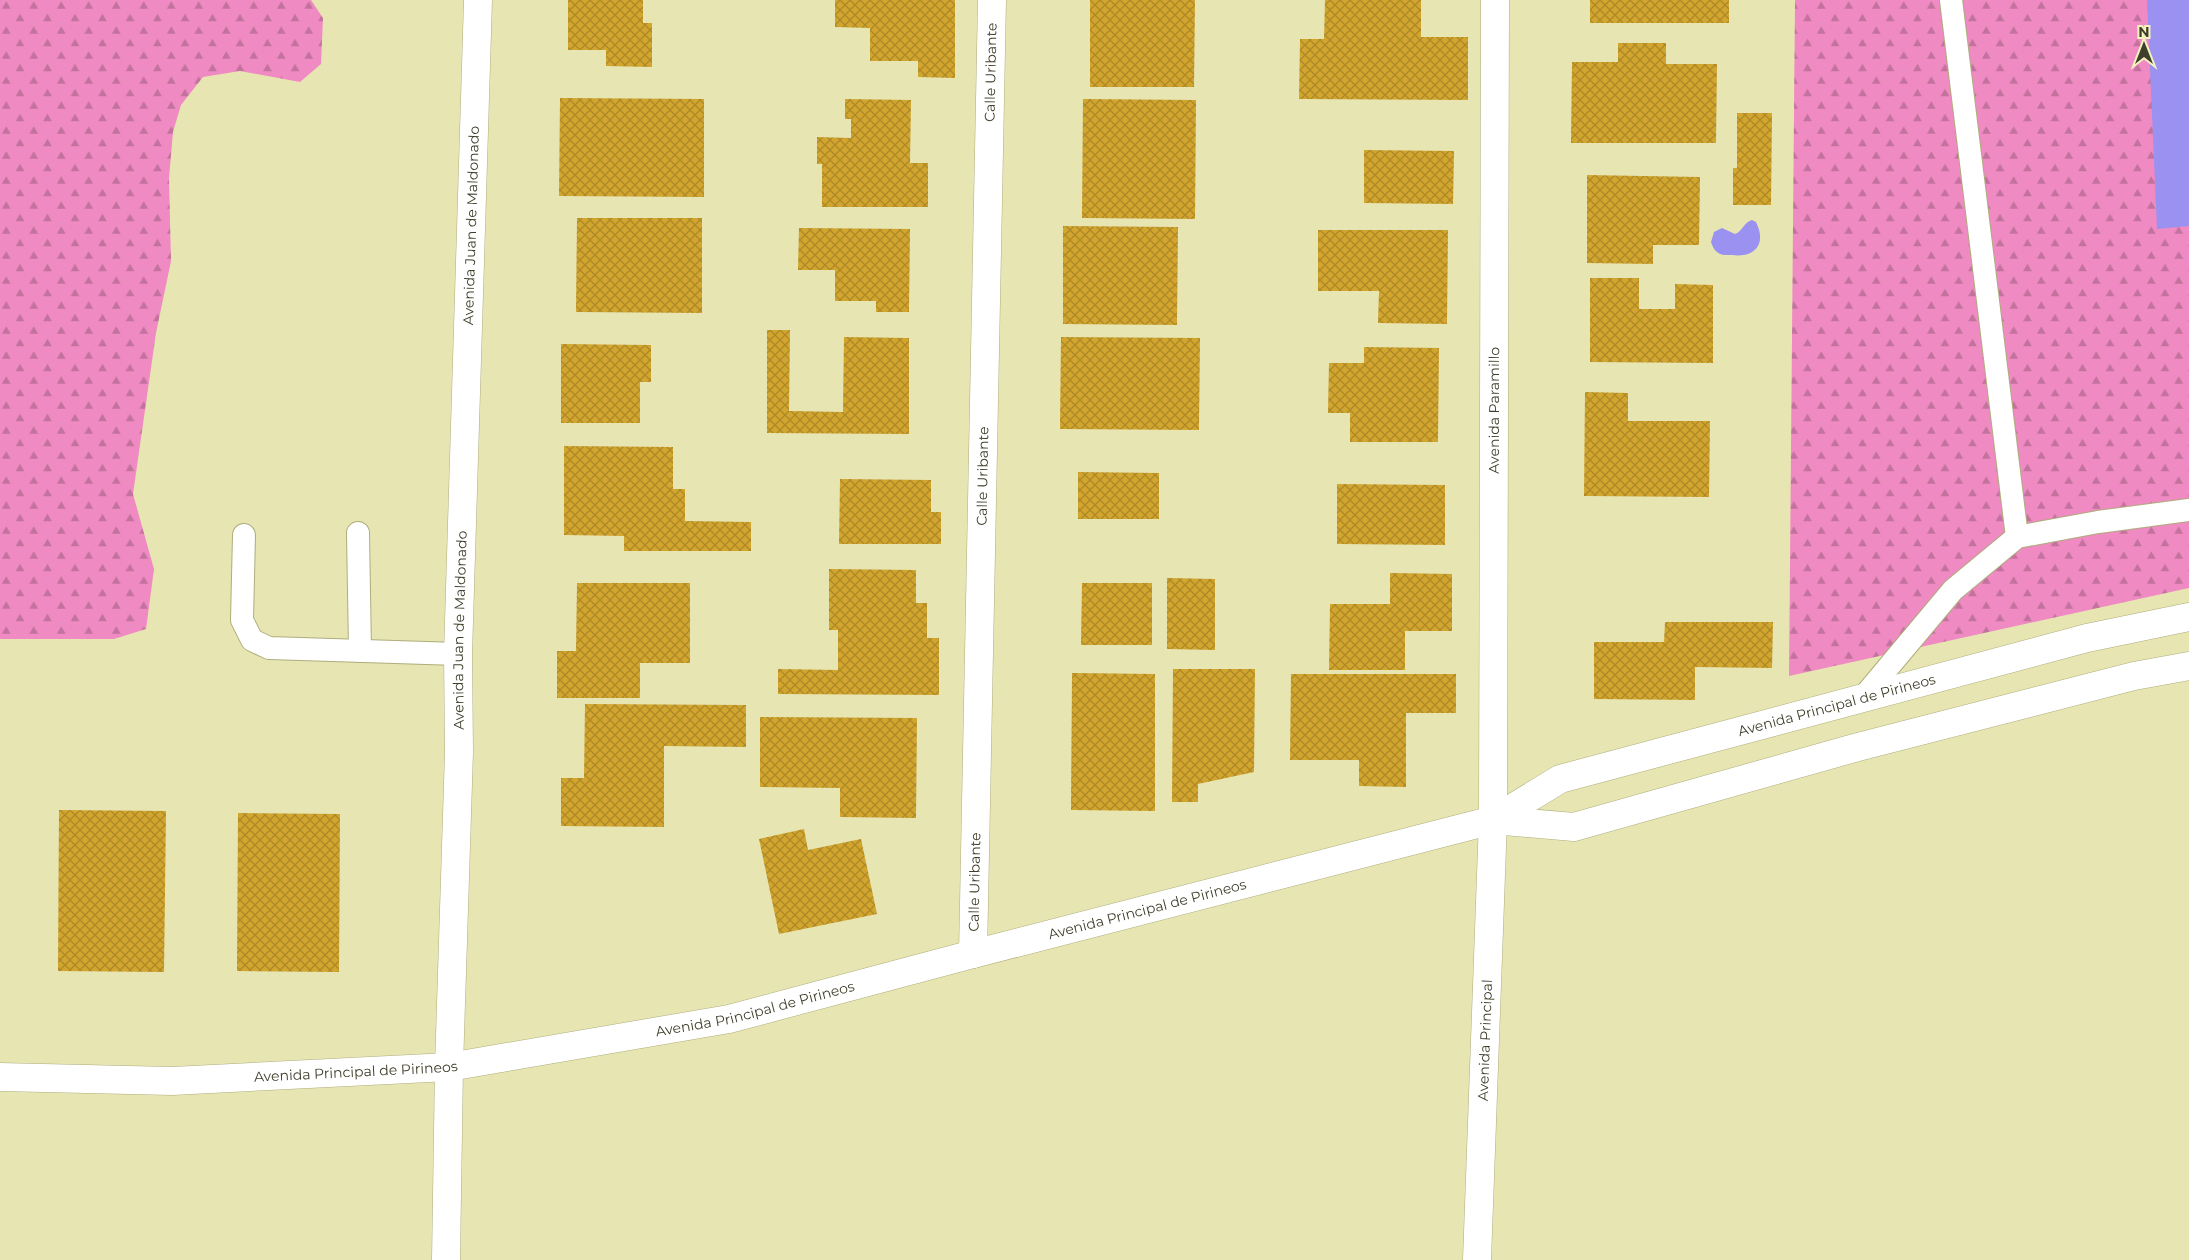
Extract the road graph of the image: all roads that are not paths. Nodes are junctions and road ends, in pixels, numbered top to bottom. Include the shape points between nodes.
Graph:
1 (478, 0) edge
2 (992, 0) edge
3 (1496, 0) edge
4 (1950, 0) edge
5 (2189, 510) edge
6 (358, 533) dead end
7 (244, 535) dead end
8 (2017, 537) junction
9 (2189, 617) edge
10 (360, 651) junction
11 (458, 654) junction
12 (2189, 666) edge
13 (1860, 701) junction
14 (1493, 820) junction
15 (973, 954) junction
16 (449, 1067) junction
17 (0, 1077) edge
18 (446, 1260) edge
19 (1477, 1260) edge

1 - 11 street, Avenida Juan de Maldonado
2 - 15 street, Calle Uribante
3 - 14 street, Avenida Paramillo
4 - 8 lane
5 - 8 lane
6 - 10 lane
7 - 10 lane via 242,620 252,640 269,648
8 - 13 lane via 1953,590
9 - 13 street, Avenida Principal de Pirineos via 2087,638
10 - 11 lane
11 - 16 street, Avenida Juan de Maldonado via 460,752
12 - 14 street, Avenida Principal de Pirineos via 2134,676 1858,747 1574,828
13 - 14 street, Avenida Principal de Pirineos via 1560,779
14 - 15 street, Avenida Principal de Pirineos
14 - 19 street, Avenida Principal
15 - 16 street, Avenida Principal de Pirineos via 729,1019
16 - 17 street, Avenida Principal de Pirineos via 172,1081
16 - 18 street, Avenida Juan de Maldonado

